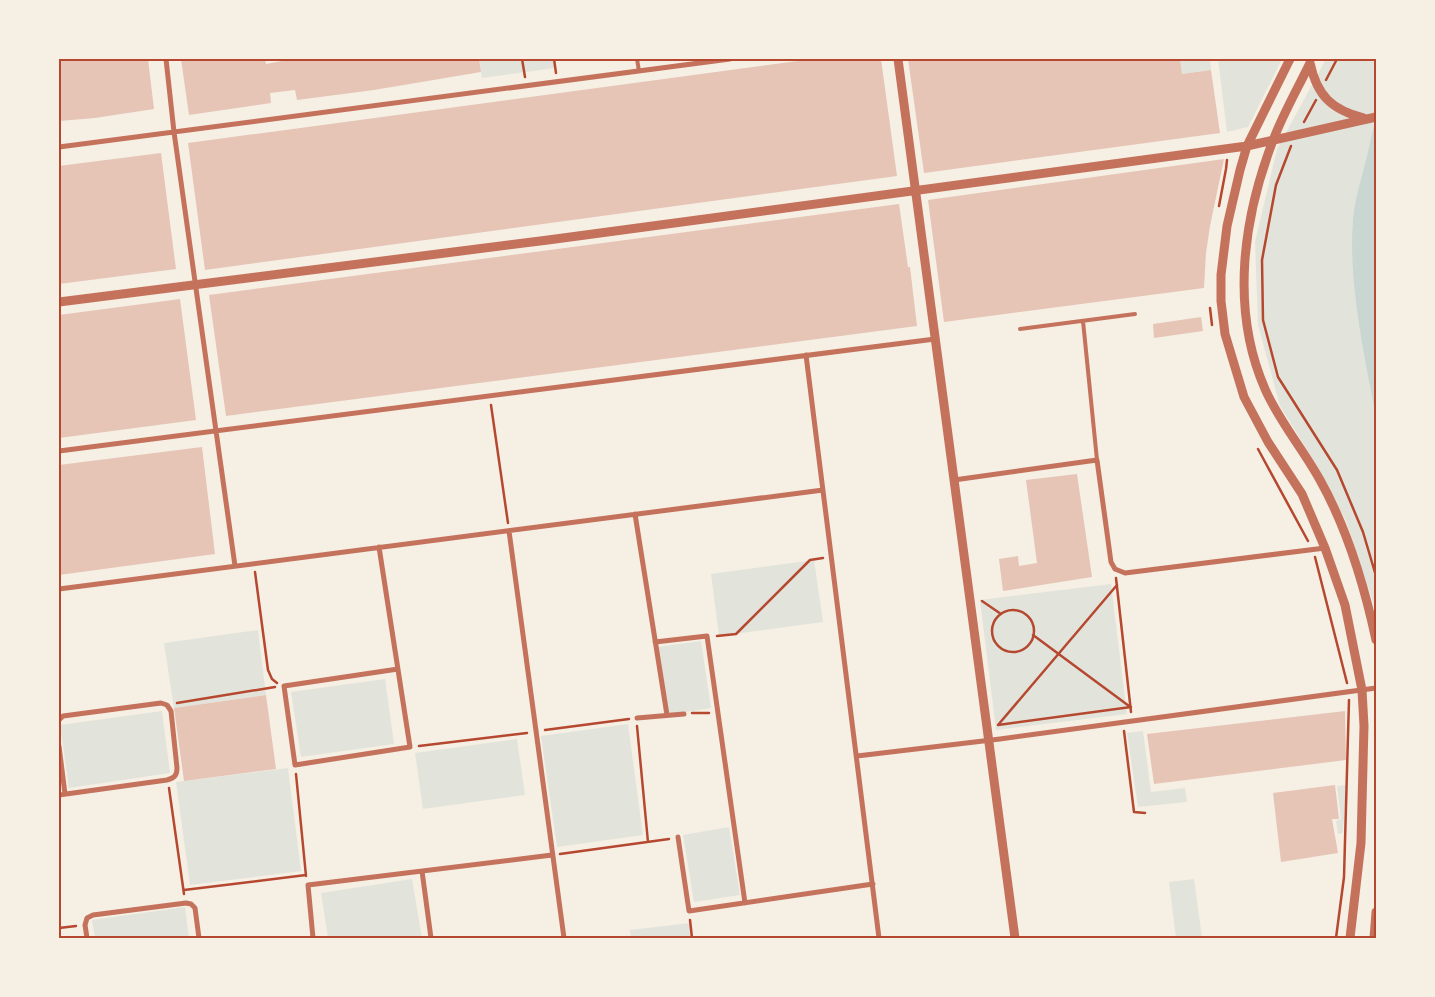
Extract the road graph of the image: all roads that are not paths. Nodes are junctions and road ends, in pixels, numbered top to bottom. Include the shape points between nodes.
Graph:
1 (166, 59) edge
2 (637, 59) edge
3 (730, 59) edge
4 (898, 59) edge
5 (1290, 59) edge
6 (1312, 61) edge
7 (638, 71) junction
8 (1372, 118) edge
9 (174, 132) junction
10 (1273, 140) junction
11 (1247, 146) junction
12 (59, 147) edge
13 (915, 190) junction
14 (196, 284) junction
15 (59, 302) edge
16 (1135, 314) dead end
17 (1083, 321) junction
18 (1020, 329) dead end
19 (935, 339) junction
20 (806, 355) junction
21 (216, 431) junction
22 (59, 451) edge
23 (1097, 460) junction
24 (954, 480) junction
25 (823, 490) junction
26 (635, 514) junction
27 (509, 531) junction
28 (379, 547) junction
29 (1325, 548) junction
30 (235, 566) junction
31 (59, 589) edge
32 (1376, 640) edge
33 (655, 642) junction
34 (398, 669) junction
35 (1376, 688) edge
36 (1362, 690) junction
37 (684, 714) road end
38 (667, 716) junction
39 (637, 718) road end
40 (59, 720) edge
41 (988, 740) junction
42 (59, 746) edge
43 (857, 756) junction
44 (65, 794) junction
45 (59, 795) edge
46 (678, 837) road end
47 (552, 855) junction
48 (422, 870) junction
49 (873, 884) junction
50 (745, 903) junction
51 (1376, 912) edge
52 (87, 938) edge
53 (199, 938) edge
54 (313, 938) edge
55 (431, 938) edge
56 (564, 938) edge
57 (880, 938) edge
58 (1014, 938) edge
59 (1350, 938) edge
60 (1374, 938) edge

1 - 9 street
2 - 7 lane
3 - 7 street
4 - 13 street
5 - 11 street
6 - 8 street via 1313,76 1329,102 1342,111
6 - 10 street
7 - 9 street
8 - 10 street
9 - 12 street
9 - 14 street
10 - 11 street
10 - 32 street via 1260,181 1245,255 1245,317 1256,366 1266,391 1320,480 1349,540
11 - 13 street
11 - 29 street via 1233,198 1221,275 1226,334 1244,397 1302,494
13 - 14 street
13 - 19 street
14 - 15 street
14 - 21 street
16 - 17 lane
17 - 18 lane
17 - 23 lane
19 - 20 street
19 - 24 street
20 - 21 street
20 - 25 street
21 - 22 street
21 - 30 street
23 - 24 street
23 - 29 street via 1111,562 1115,569 1125,573
24 - 41 street
25 - 26 street
25 - 43 street
26 - 27 street
26 - 33 street
27 - 28 street
27 - 47 street
28 - 30 street
28 - 34 street
29 - 36 street via 1345,605
30 - 31 street
33 - 38 street
33 - 50 street via 706,636
34 - 34 street via 284,686 295,765 410,747
35 - 36 street
36 - 41 street
36 - 59 street via 1361,843
37 - 38 street
38 - 39 street
40 - 44 street via 63,716 161,703 167,705 171,711 177,774 168,780
41 - 43 street
41 - 58 street
42 - 44 street
43 - 49 street
44 - 45 street
46 - 50 street via 689,911
47 - 48 street
47 - 56 street
48 - 54 street via 308,885
48 - 55 street
49 - 50 street
49 - 57 street
51 - 60 street
52 - 53 street via 87,918 93,915 188,904 195,908

